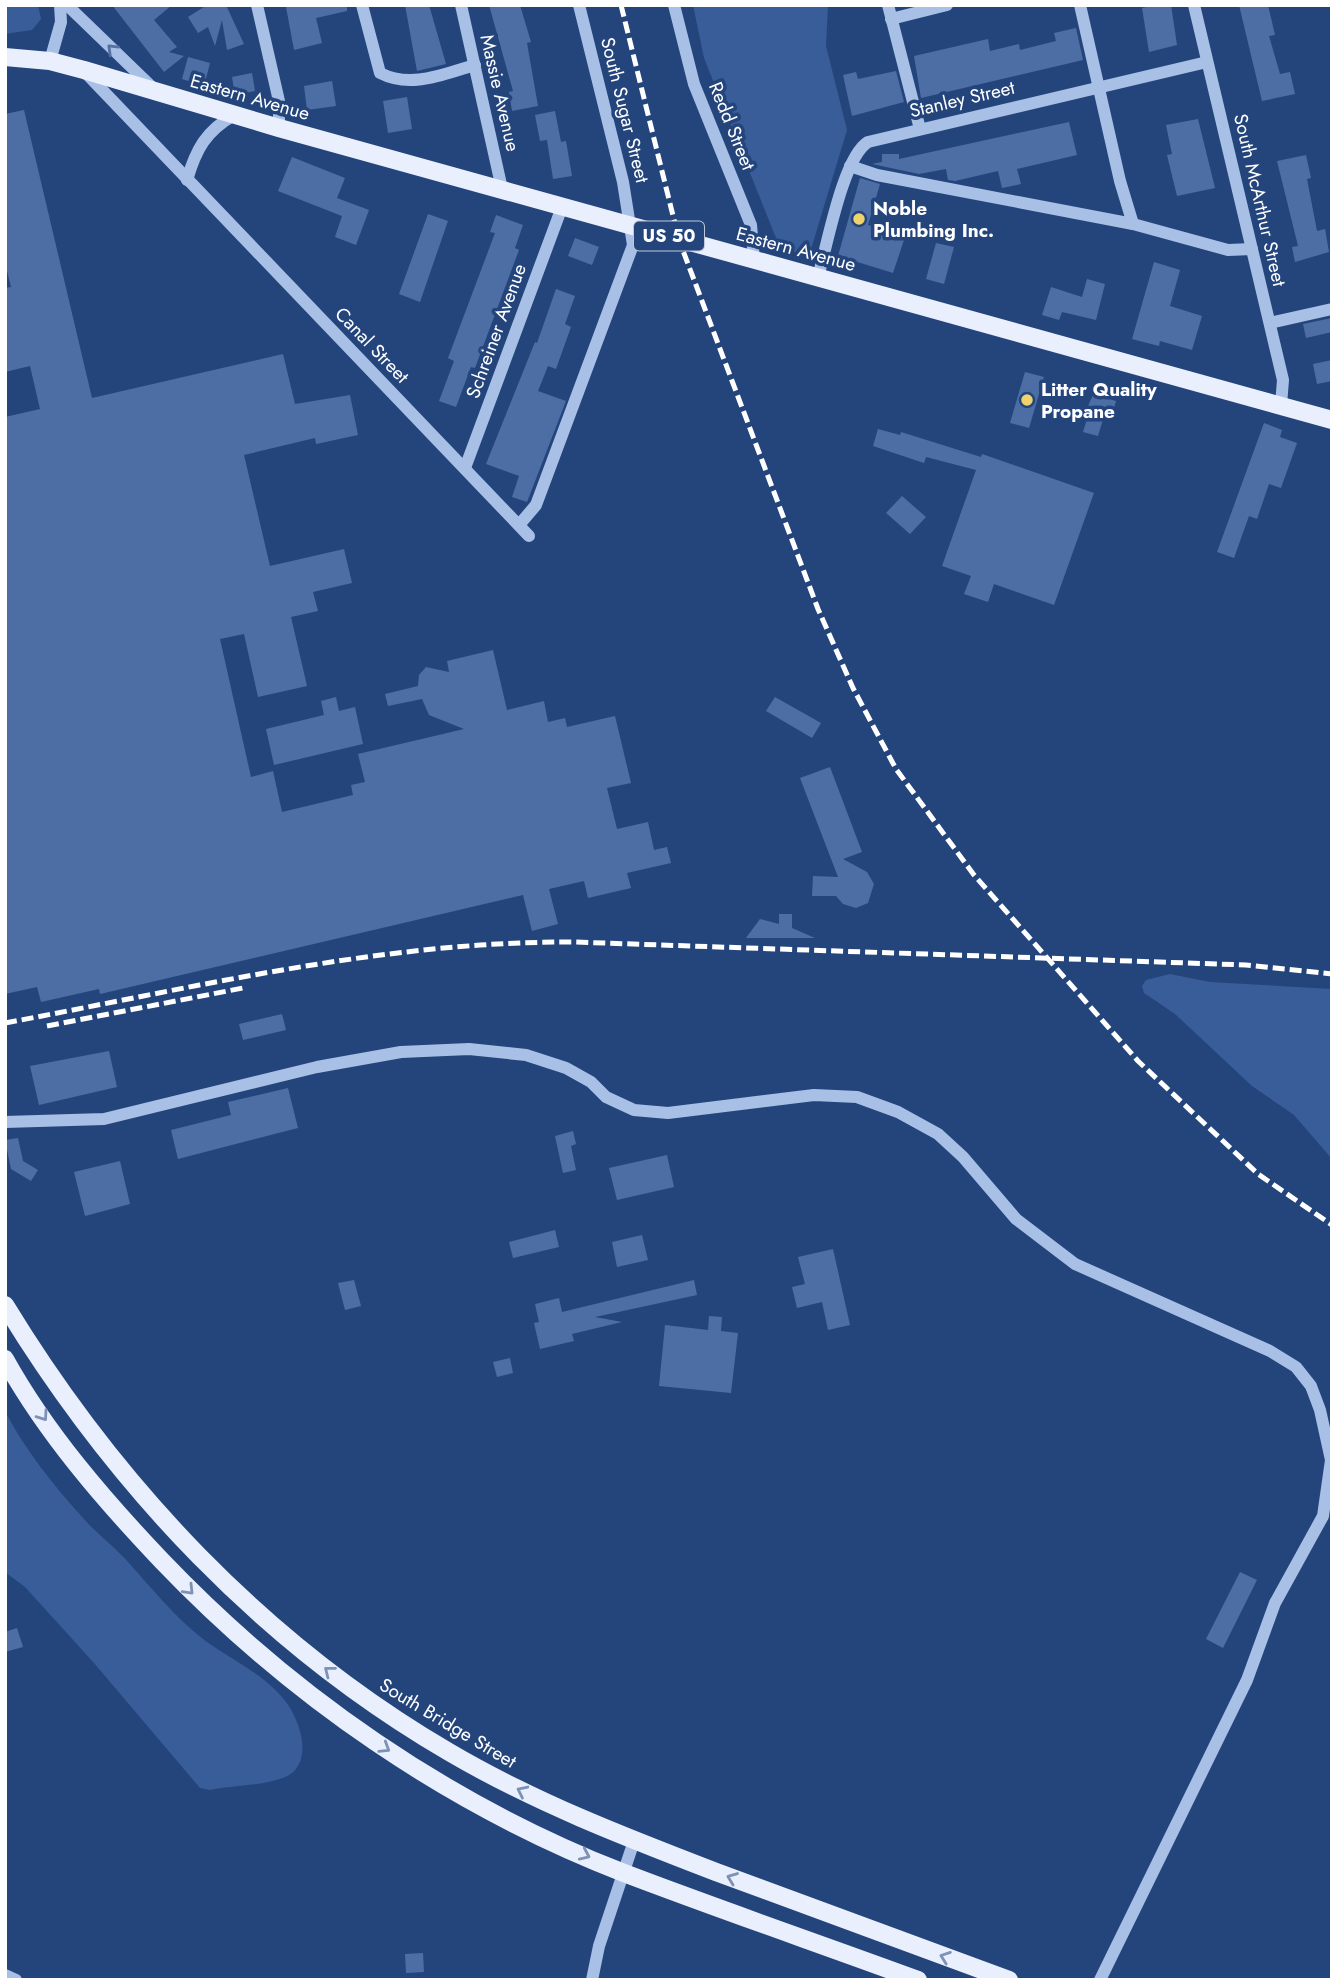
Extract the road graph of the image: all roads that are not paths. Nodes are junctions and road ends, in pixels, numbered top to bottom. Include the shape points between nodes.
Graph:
1 (60, 5) edge
2 (66, 5) edge
3 (257, 5) edge
4 (362, 5) edge
5 (461, 5) edge
6 (579, 5) edge
7 (674, 5) edge
8 (947, 5) edge
9 (1080, 5) edge
10 (1195, 5) edge
11 (889, 12) edge
12 (5, 57) edge
13 (50, 61) junction
14 (1208, 62) junction
15 (475, 65) junction
16 (84, 70) junction
17 (1100, 88) junction
18 (156, 92) junction
19 (234, 115) junction
20 (279, 128) junction
21 (920, 129) junction
22 (850, 166) junction
23 (187, 180) junction
24 (502, 189) junction
25 (562, 206) junction
26 (1133, 224) junction
27 (630, 225) junction
28 (1252, 249) junction
29 (754, 259) junction
30 (818, 277) junction
31 (1332, 309) edge
32 (1270, 323) junction
33 (1281, 405) junction
34 (1332, 420) edge
35 (466, 468) junction
36 (519, 524) junction
37 (529, 536) dead end
38 (5, 1122) edge
39 (5, 1305) edge
40 (5, 1359) edge
41 (634, 1841) junction
42 (623, 1872) junction
43 (5, 1975) edge
44 (16, 1980) edge
45 (592, 1980) edge
46 (918, 1980) edge
47 (1009, 1980) edge
48 (1100, 1980) edge

1 - 13 street via 61,22
18 -> 2 street
3 - 20 street via 279,101
4 - 15 street via 374,58 380,72 390,78 418,80
5 - 15 street, Massie Avenue
6 - 27 street, South Sugar Street
7 - 29 street, Redd Street via 694,84 751,225
8 - 11 street
9 - 17 street
10 - 14 street, South McArthur Street
11 - 21 street
12 - 13 main road, Eastern Avenue / US 50
13 - 16 main road, Eastern Avenue / US 50
14 - 17 street, Stanley Street
14 - 28 street, South McArthur Street
15 - 24 street, Massie Avenue
16 - 18 main road, Eastern Avenue / US 50
16 - 23 street, Canal Street
17 - 21 street, Stanley Street
17 - 26 street
18 - 19 main road, Eastern Avenue / US 50
19 - 20 main road, Eastern Avenue / US 50
19 - 23 street via 205,136
20 - 24 main road, Eastern Avenue / US 50
21 - 22 street, Stanley Street via 868,142
22 - 26 street
22 - 30 street, Stanley Street
23 - 35 street, Canal Street
24 - 25 main road, Eastern Avenue / US 50
25 - 27 main road, Eastern Avenue / US 50
25 - 35 street, Schreiner Avenue
26 - 28 street via 1228,250
27 - 29 main road, Eastern Avenue / US 50
27 - 36 street, South Sugar Street via 633,245 536,505
28 - 32 street, South McArthur Street
29 - 30 main road, Eastern Avenue / US 50
30 - 33 main road, Eastern Avenue / US 50
31 - 32 street
32 - 33 street, South McArthur Street via 1283,380
33 - 34 main road, Eastern Avenue / US 50
35 - 36 street, Canal Street
36 - 37 street, Canal Street
38 - 48 street via 104,1119 317,1067 401,1052 469,1049 526,1055 566,1068 592,1082 606,1097 634,1110 668,1113 814,1095 857,1097 898,1112 938,1135 1016,1219 1075,1264 1270,1351 1296,1367 1311,1386 1327,1435 1331,1460 1323,1516 1275,1603 1247,1680
41 -> 39 main road, South Bridge Street via 450,1753 336,1677 285,1636 181,1540 132,1485 38,1359
40 -> 42 main road via 111,1508 201,1602 308,1696 463,1797
41 - 42 street
47 -> 41 main road, South Bridge Street
42 - 45 street
42 - 46 main road
43 - 44 street

